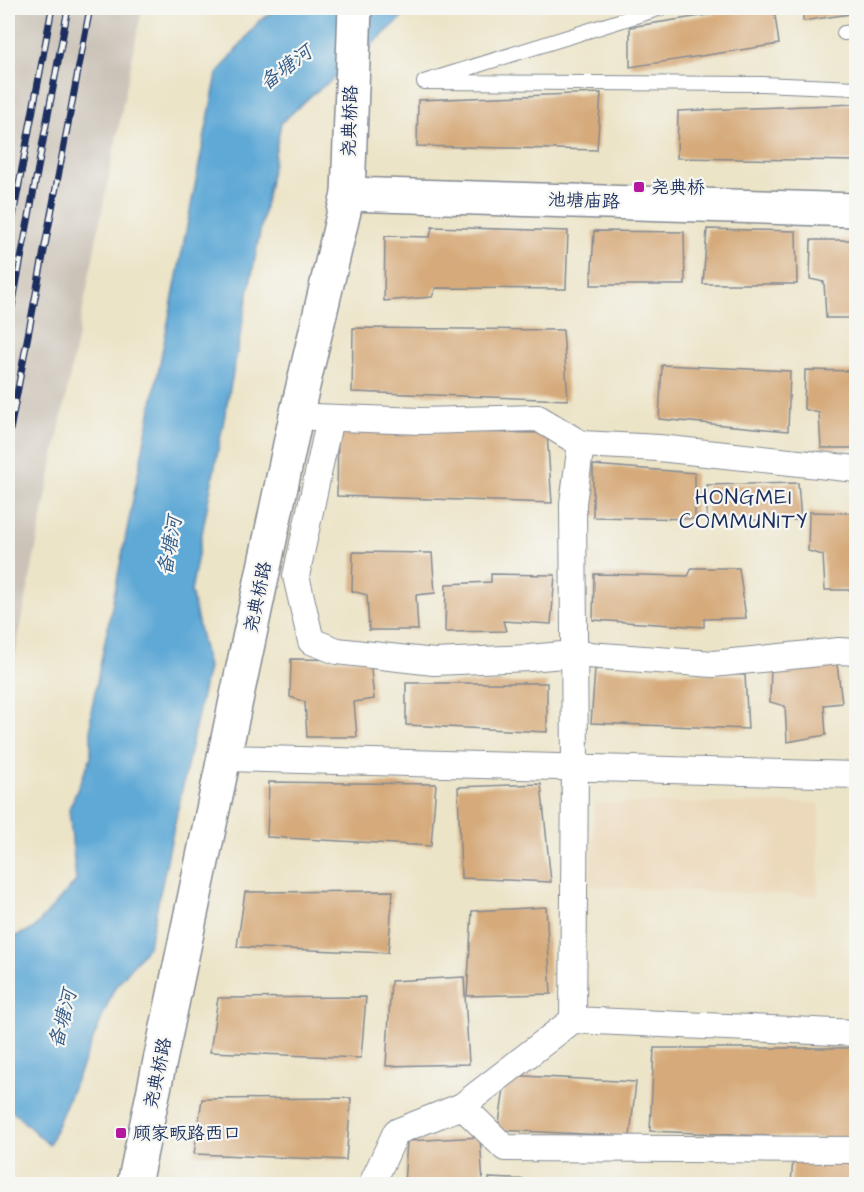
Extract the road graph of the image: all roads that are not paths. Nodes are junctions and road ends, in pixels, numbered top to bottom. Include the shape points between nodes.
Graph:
1 (355, 8) edge
2 (661, 8) edge
3 (856, 88) edge
4 (348, 194) junction
5 (856, 210) edge
6 (296, 416) junction
7 (330, 418) junction
8 (581, 444) junction
9 (856, 469) edge
10 (856, 652) edge
11 (574, 654) junction
12 (224, 758) junction
13 (575, 767) junction
14 (856, 774) edge
15 (573, 1020) junction
16 (856, 1033) edge
17 (462, 1106) junction
18 (856, 1150) edge
19 (134, 1185) edge
20 (372, 1185) edge

1 - 4 street, 尧典桥路
2 - 3 lane via 424,82
4 - 5 street, 池塘庙路
4 - 6 street, 尧典桥路
6 - 7 street
6 - 12 street, 尧典桥路
7 - 8 street via 538,418
7 - 11 street via 296,576 311,641 337,651 434,662
8 - 9 street via 659,448
8 - 11 street via 573,503
10 - 11 street via 713,664
11 - 13 street
12 - 13 street
12 - 19 street, 尧典桥路
13 - 14 street
13 - 15 street
15 - 16 street
15 - 17 street
17 - 18 street via 505,1148
17 - 20 street via 396,1132

